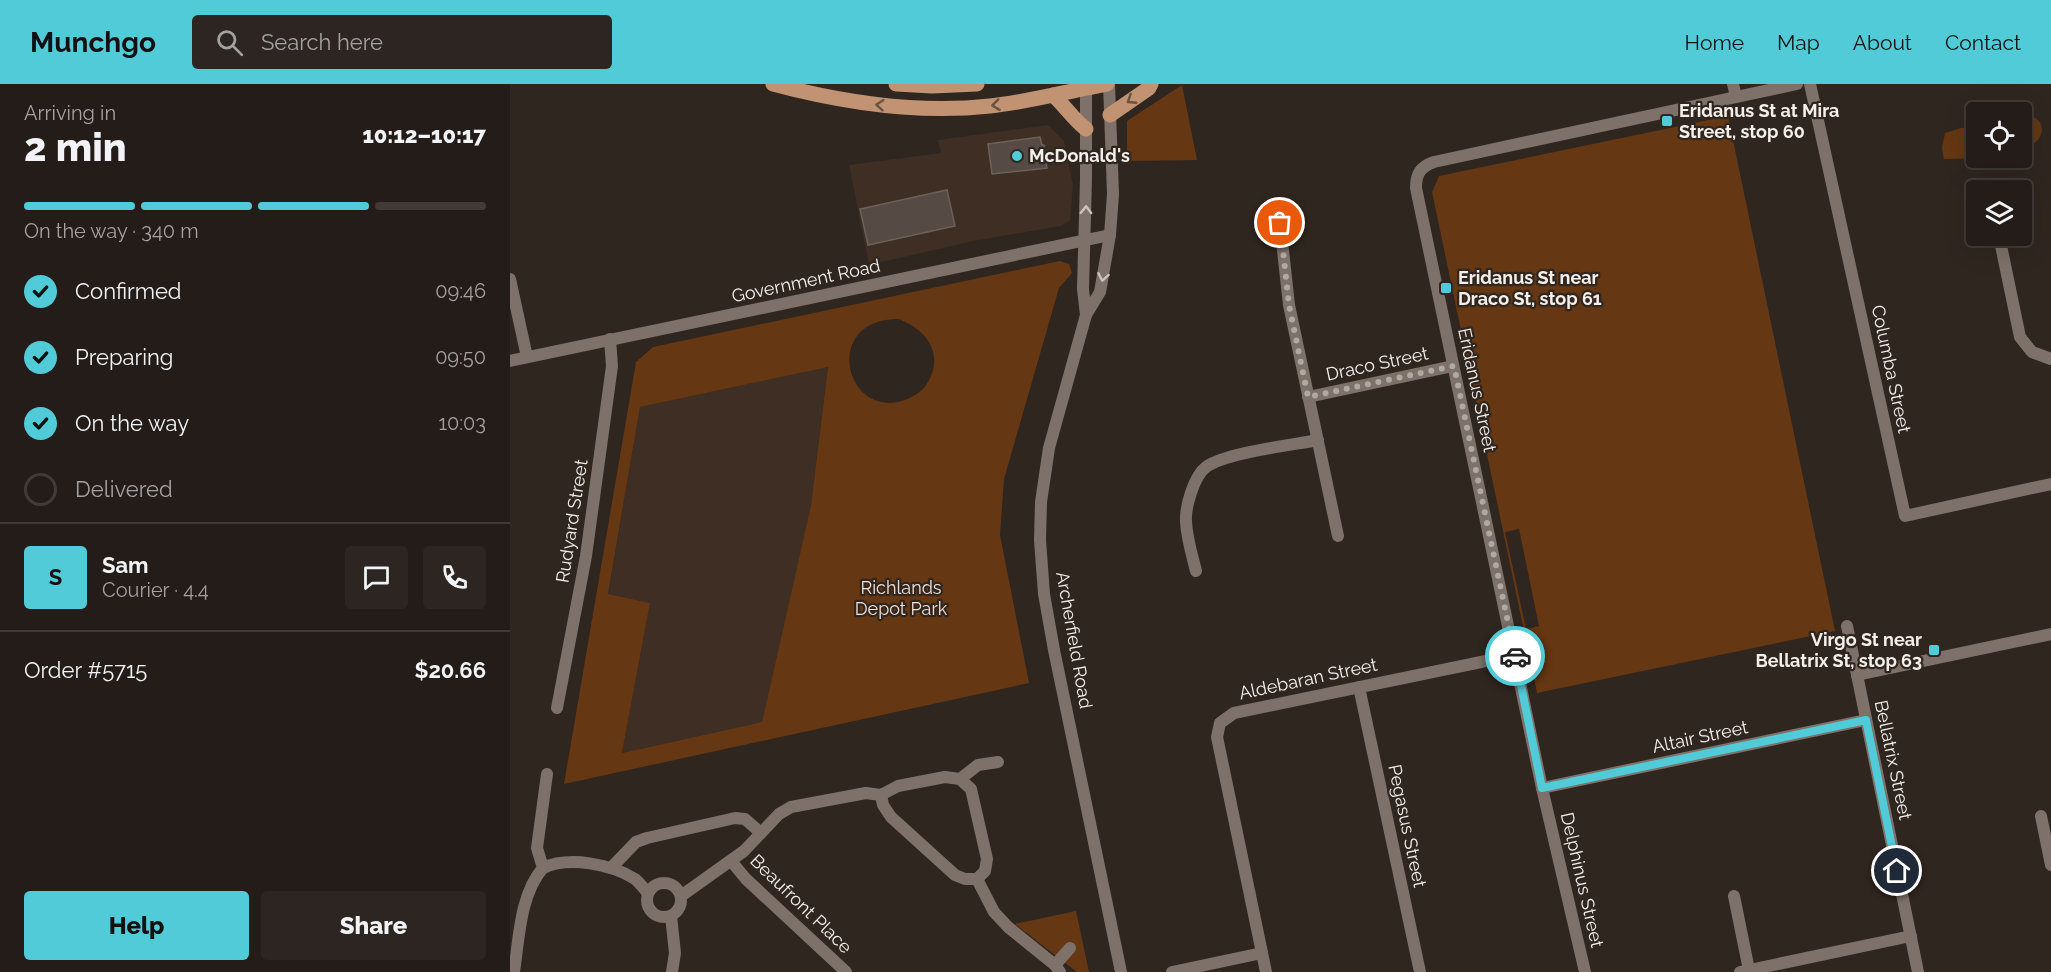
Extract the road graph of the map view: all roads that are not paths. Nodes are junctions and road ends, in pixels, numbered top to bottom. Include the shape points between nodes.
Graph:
1 (773, 84) edge
2 (896, 84) edge
3 (977, 84) edge
4 (1108, 84) edge
5 (1151, 84) edge
6 (1733, 84) edge
7 (1797, 84) edge
8 (1810, 84) edge
9 (1086, 86) edge
10 (1053, 95) junction
11 (1736, 97) junction
12 (1110, 115) junction
13 (1086, 129) junction
14 (1280, 223) dead end
15 (1110, 235) junction
16 (1085, 241) junction
17 (2001, 246) edge
18 (510, 279) edge
19 (1086, 315) junction
20 (610, 339) junction
21 (527, 357) junction
22 (2051, 359) edge
23 (510, 361) edge
24 (1454, 366) junction
25 (1308, 397) junction
26 (1318, 440) junction
27 (2051, 484) edge
28 (1338, 536) dead end
29 (1196, 571) dead end
30 (1847, 626) dead end
31 (2051, 634) edge
32 (1515, 655) junction
33 (1857, 675) junction
34 (1359, 687) junction
35 (556, 708) dead end
36 (1866, 720) junction
37 (998, 762) dead end
38 (547, 774) dead end
39 (960, 779) junction
40 (1542, 788) junction
41 (881, 795) junction
42 (2042, 816) dead end
43 (761, 833) junction
44 (731, 861) junction
45 (2051, 865) edge
46 (543, 868) junction
47 (611, 868) junction
48 (977, 879) junction
49 (648, 893) junction
50 (681, 896) junction
51 (1734, 896) dead end
52 (671, 916) junction
53 (1911, 936) junction
54 (1070, 948) dead end
55 (1262, 953) junction
56 (1057, 968) edge
57 (1744, 971) edge
58 (514, 972) edge
59 (672, 972) edge
60 (846, 972) edge
61 (1121, 972) edge
62 (1172, 972) edge
63 (1266, 972) edge
64 (1420, 972) edge
65 (1585, 972) edge
66 (1918, 972) edge

10 -> 1 main road via 988,106 919,108 865,104
2 - 3 main road
4 - 9 main road
4 - 12 street, Archerfield Road
5 -> 12 main road
6 - 11 street
7 - 11 street
8 - 27 street, Columba Street via 1905,516
9 - 10 main road
9 - 13 street, Archerfield Road
10 - 13 main road
11 - 24 street, Eridanus Street via 1434,162 1420,169 1416,188
12 - 15 street, Archerfield Road
16 -> 13 street, Archerfield Road
14 - 25 street via 1289,305
15 - 16 street, Government Road
15 -> 19 street, Archerfield Road via 1100,292
16 - 19 street, Archerfield Road
16 - 20 street, Government Road
17 - 22 street via 2020,337 2032,352
18 - 21 street
19 - 61 street, Archerfield Road via 1049,448 1040,540 1054,650
20 - 21 street, Government Road
20 - 35 street, Rudyard Street via 612,366 589,532
21 - 23 street, Government Road
24 - 25 street, Draco Street
24 - 32 street, Eridanus Street
25 - 26 street
26 - 28 street
26 - 29 street via 1220,459 1204,468 1189,500 1186,519
30 - 33 street, Bellatrix Street
31 - 33 street
32 - 34 street, Aldebaran Street
32 - 40 street, Delphinus Street
33 - 36 street, Bellatrix Street
34 - 55 street, Aldebaran Street via 1234,712 1220,723 1217,737
34 - 64 street, Pegasus Street
36 - 40 street, Altair Street
36 - 53 street, Bellatrix Street
37 - 39 street via 978,765
38 - 46 street via 537,848
39 - 41 street via 945,777 898,786
39 - 48 street via 971,789 987,859 986,871
40 - 65 street, Delphinus Street
41 - 43 street via 866,793 791,807
41 - 48 street via 891,817 955,874
42 - 45 street
43 - 44 street
43 - 47 street via 745,819 735,818 658,835 636,842
44 - 50 street
44 - 60 street, Beaufront Place
46 - 47 street via 567,861
46 - 58 street via 534,877 527,895
47 - 49 street via 636,880
48 - 56 street via 994,912
49 - 50 street via 665,883 678,889
49 - 52 street via 652,912
50 - 52 street via 680,908
51 - 57 street
52 - 59 street via 675,953
53 - 57 street
53 - 66 street, Bellatrix Street
54 - 56 street
55 - 62 street
55 - 63 street, Aldebaran Street

